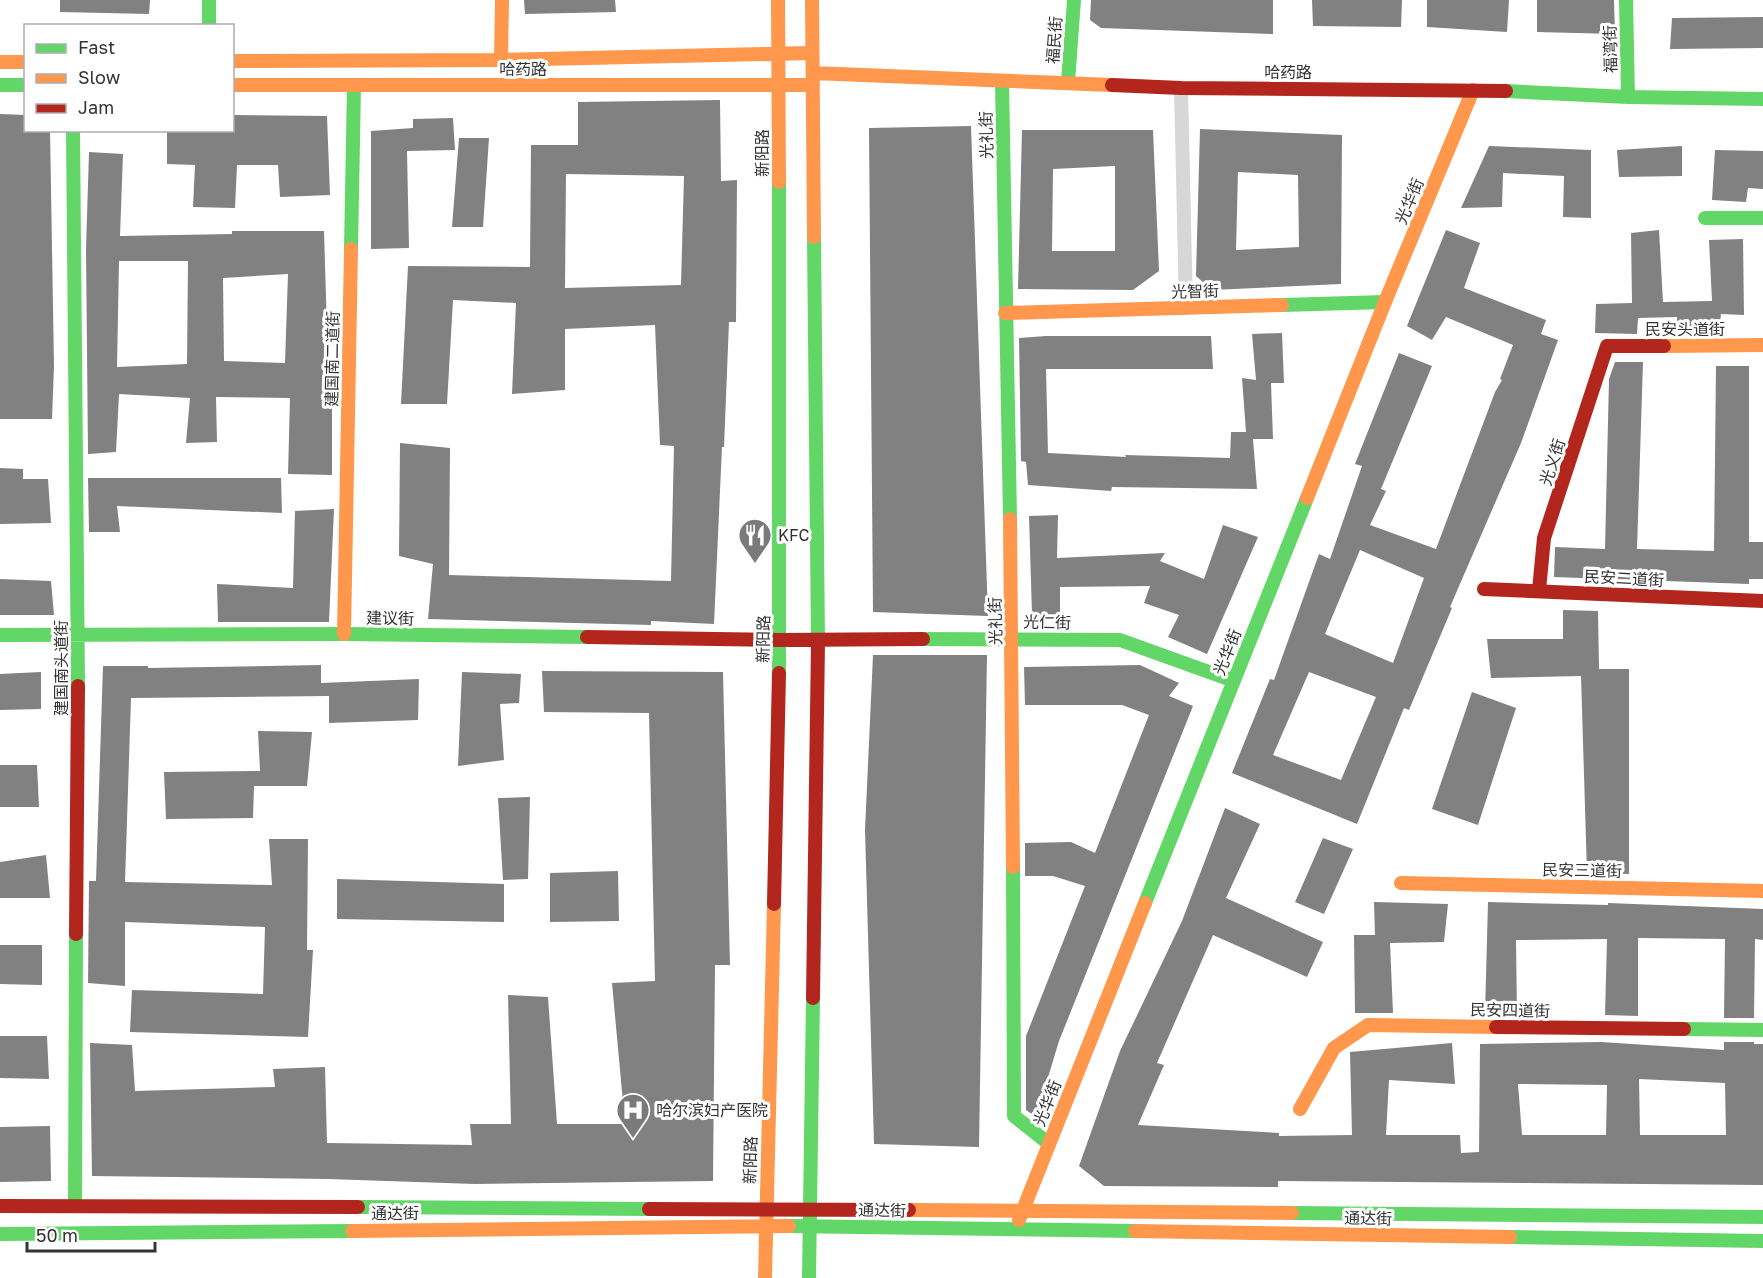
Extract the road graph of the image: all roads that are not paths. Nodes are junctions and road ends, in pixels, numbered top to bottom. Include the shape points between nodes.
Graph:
1 (209, 0) edge
2 (502, 0) edge
3 (778, 0) edge
4 (812, 0) edge
5 (1074, 0) edge
6 (1626, 0) edge
7 (209, 24) edge
8 (812, 53) junction
9 (779, 54) junction
10 (501, 60) junction
11 (234, 61) edge
12 (0, 62) edge
13 (24, 62) edge
14 (813, 79) junction
15 (1002, 81) junction
16 (1068, 82) junction
17 (0, 85) edge
18 (24, 85) edge
19 (234, 85) edge
20 (354, 85) junction
21 (778, 85) junction
22 (1181, 88) junction
23 (1473, 90) junction
24 (1628, 97) junction
25 (1763, 99) edge
26 (73, 132) edge
27 (1705, 218) dead end
28 (1763, 218) edge
29 (1385, 302) junction
30 (1186, 308) junction
31 (1005, 313) junction
32 (1763, 345) edge
33 (1607, 346) joint
34 (1484, 589) dead end
35 (1539, 590) junction
36 (1763, 601) edge
37 (344, 634) junction
38 (0, 635) edge
39 (78, 635) junction
40 (1012, 638) junction
41 (780, 640) junction
42 (818, 640) junction
43 (1234, 681) junction
44 (1401, 883) dead end
45 (1763, 891) edge
46 (1763, 1030) edge
47 (1300, 1110) dead end
48 (1048, 1143) junction
49 (75, 1205) junction
50 (0, 1206) edge
51 (765, 1208) junction
52 (809, 1208) junction
53 (1023, 1209) junction
54 (1763, 1217) edge
55 (765, 1226) junction
56 (809, 1226) junction
57 (1016, 1228) junction
58 (0, 1234) edge
59 (1763, 1242) edge
60 (765, 1278) edge
61 (809, 1278) edge

1 - 7 main road
2 - 10 main road
3 - 9 main road, 新阳路
4 - 8 main road
5 - 16 main road, 福民街
6 - 24 main road, 福湾街
8 - 9 main road, 哈药路
8 - 14 main road
9 - 10 main road, 哈药路
9 - 21 main road, 新阳路
10 - 11 main road, 哈药路
12 - 13 main road
14 - 15 main road, 哈药路
14 - 21 main road, 哈药路
14 - 42 main road
15 - 16 main road, 哈药路
15 - 31 main road, 光礼街
16 - 22 main road, 哈药路
17 - 18 main road
19 - 20 main road, 哈药路
20 - 21 main road, 哈药路
20 - 37 main road, 建国南二道街
21 - 41 main road, 新阳路
22 - 23 main road, 哈药路
22 - 30 street
23 - 24 main road, 哈药路
23 - 29 main road, 光华街
24 - 25 main road, 哈药路
26 - 39 main road, 建国南头道街
27 - 28 main road
29 - 30 main road, 光智街
29 - 43 main road, 光华街
30 - 31 main road, 光智街
31 - 40 main road, 光礼街
32 - 33 main road, 民安头道街
33 - 35 main road, 光义街 via 1544,538
34 - 35 main road, 民安二道街
35 - 36 main road, 民安二道街
37 - 39 main road, 建议街
37 - 41 main road, 建议街
38 - 39 main road, 建议街
39 - 49 main road, 建国南头道街
40 - 42 main road, 光仁街
40 - 43 main road, 光仁街 via 1120,640
40 - 48 main road, 光礼街 via 1014,1116
41 - 42 main road, 光仁街
41 - 51 main road, 新阳路
42 - 52 main road
43 - 48 main road, 光华街
44 - 45 main road, 民安三道街
46 - 47 main road, 民安四道街 via 1368,1025 1334,1048
48 - 53 main road, 光华街
49 - 50 main road, 通达街
49 - 51 main road, 通达街
51 - 52 main road, 通达街
51 - 55 main road, 新阳路
52 - 53 main road, 通达街
52 - 56 main road
53 - 54 main road, 通达街
53 - 57 main road, 光华街
55 - 56 main road, 通达街
55 - 58 main road, 通达街
55 - 60 main road, 新阳路
56 - 57 main road, 通达街
56 - 61 main road
57 - 59 main road, 通达街

